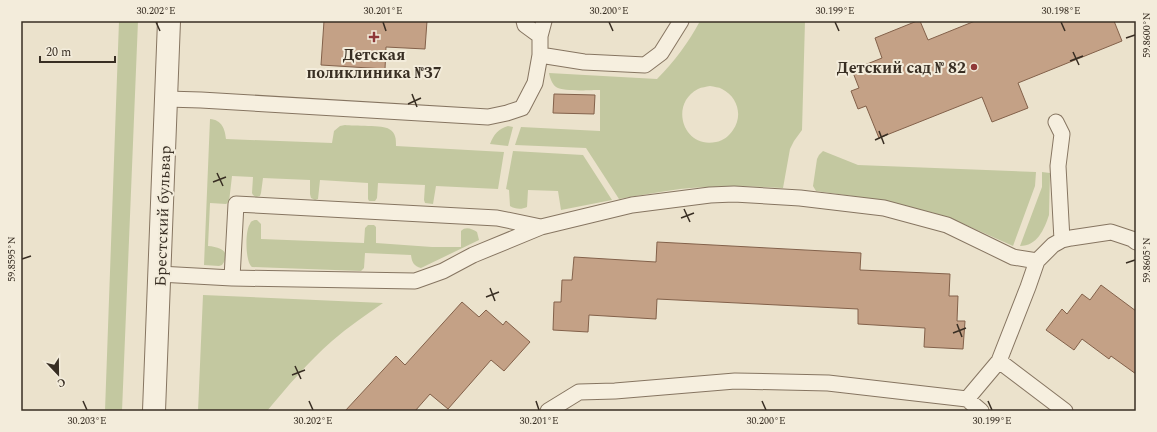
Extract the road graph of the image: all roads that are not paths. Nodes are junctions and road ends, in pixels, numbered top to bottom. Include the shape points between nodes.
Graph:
1 (169, 21) edge
2 (524, 21) edge
3 (544, 21) edge
4 (681, 21) edge
5 (540, 36) junction
6 (540, 55) junction
7 (166, 99) junction
8 (1056, 122) dead end
9 (541, 227) junction
10 (1062, 240) junction
11 (1136, 242) edge
12 (1037, 262) junction
13 (159, 274) junction
14 (232, 278) junction
15 (999, 362) junction
16 (967, 399) junction
17 (154, 411) edge
18 (548, 411) edge
19 (981, 411) edge
20 (1065, 411) edge

1 - 7 street, Брестский бульвар
2 - 5 lane via 525,25
3 - 5 lane
4 - 6 lane via 661,53 645,65 584,62
5 - 6 lane
6 - 7 lane via 534,83 522,108 488,117
7 - 13 street, Брестский бульвар
8 - 10 lane via 1062,134 1058,166
9 - 12 lane via 632,205 710,195 800,198 884,208 947,225 1013,257
9 - 14 lane via 415,281
9 - 14 lane via 497,218 236,204
10 - 11 lane via 1110,232
10 - 12 lane via 1053,245
12 - 15 lane
13 - 14 lane
13 - 17 street, Брестский бульвар
15 - 16 lane
15 - 20 lane
16 - 18 lane via 828,383 735,381 579,392
16 - 19 lane

